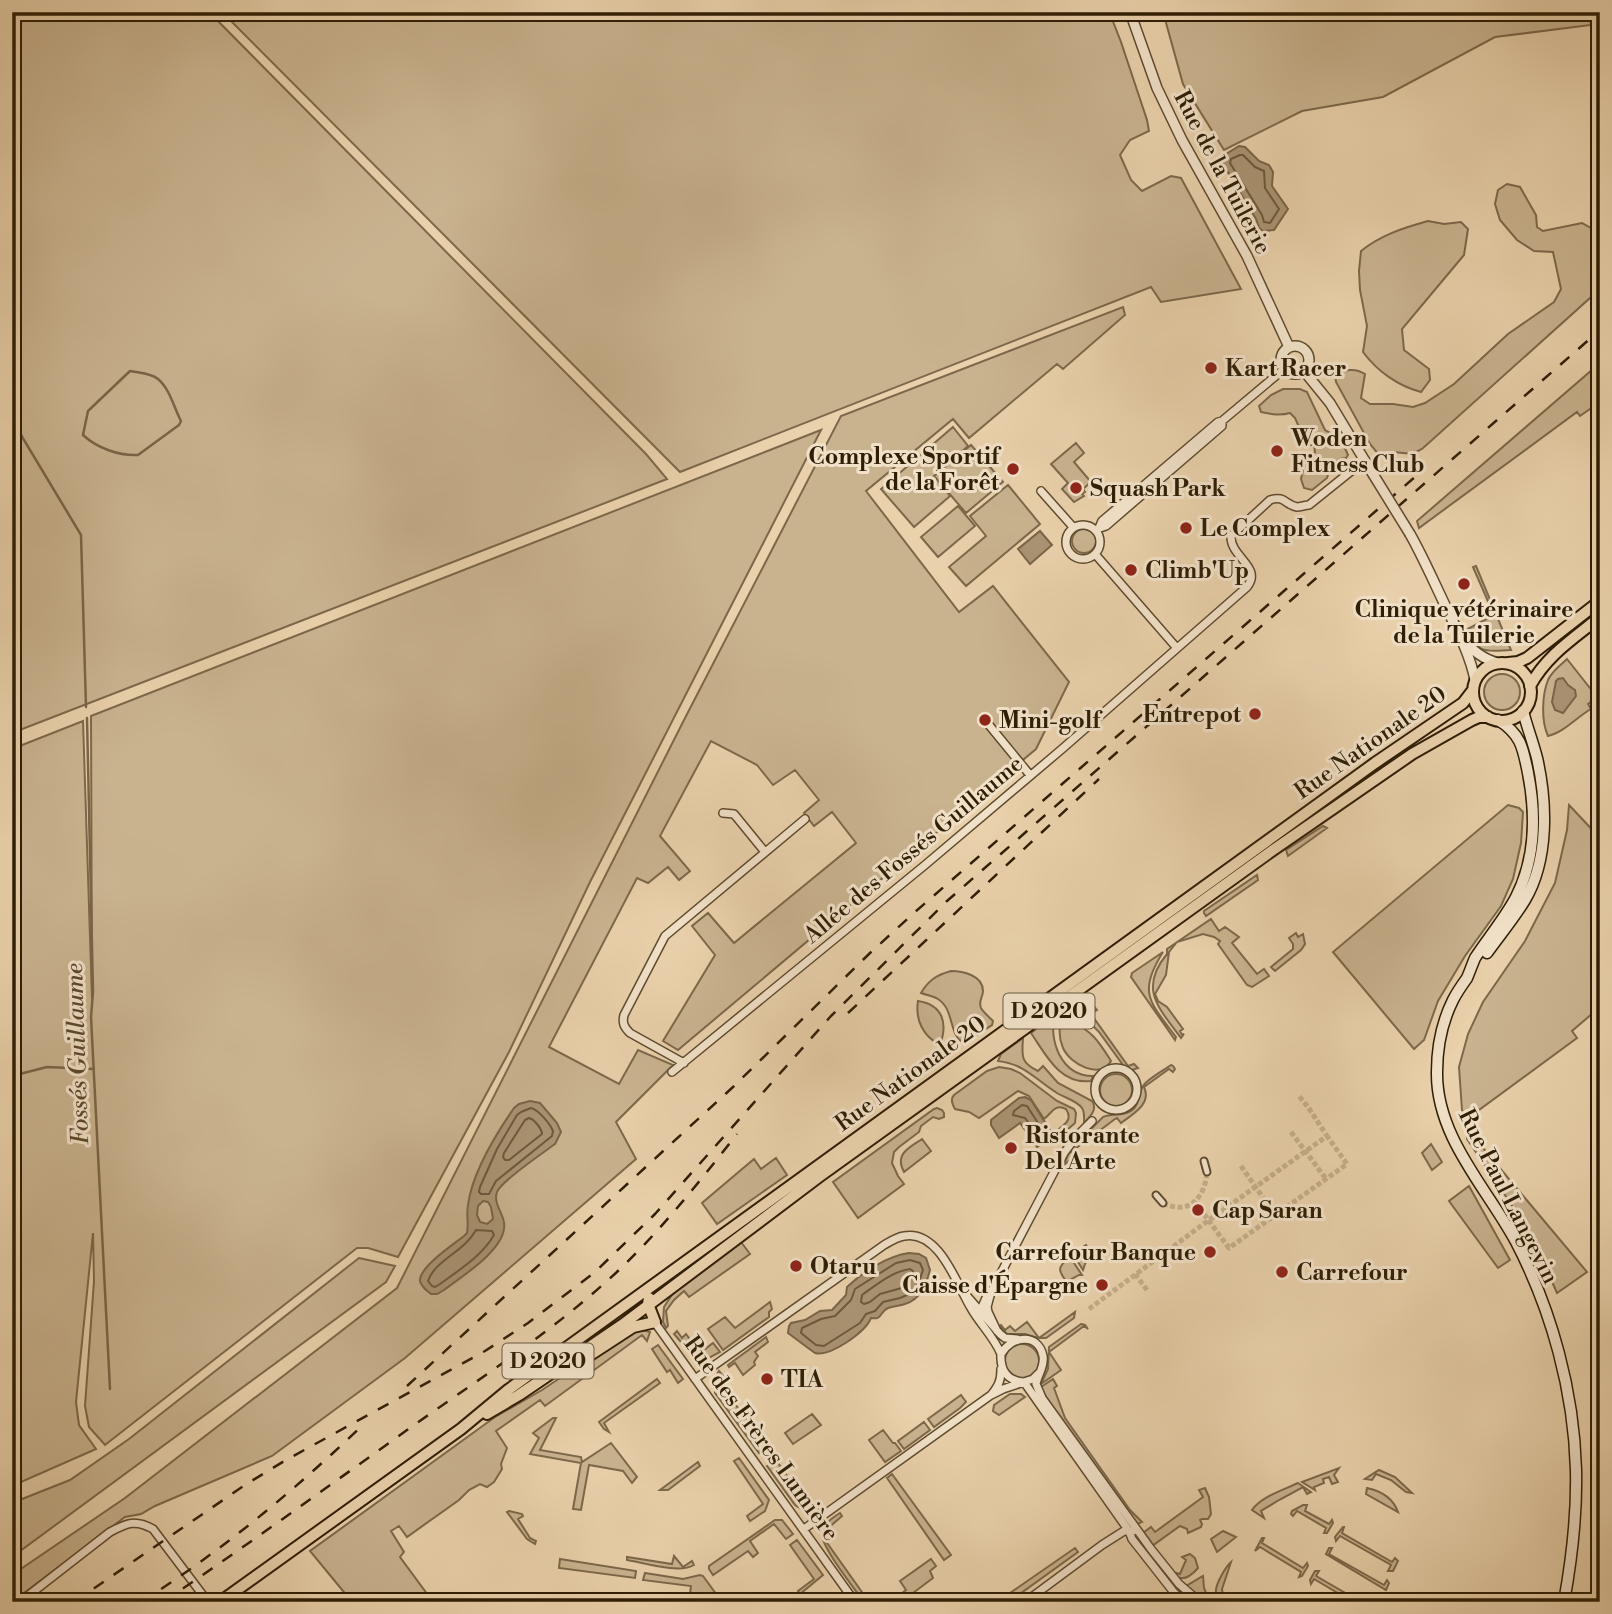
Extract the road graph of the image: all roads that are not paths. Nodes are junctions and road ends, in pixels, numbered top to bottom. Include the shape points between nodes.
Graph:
1 (1130, 12) edge
2 (1289, 348) junction
3 (1284, 369) junction
4 (1304, 371) junction
5 (1366, 463) junction
6 (1041, 491) dead end
7 (1073, 527) junction
8 (1098, 529) junction
9 (1095, 554) junction
10 (1600, 601) edge
11 (1600, 617) edge
12 (1454, 624) junction
13 (1176, 648) junction
14 (1503, 663) junction
15 (1474, 685) junction
16 (1530, 686) junction
17 (1524, 711) junction
18 (1493, 718) junction
19 (989, 724) dead end
20 (1536, 757) junction
21 (1526, 764) junction
22 (1030, 775) junction
23 (723, 813) dead end
24 (805, 819) dead end
25 (765, 852) junction
26 (1467, 977) junction
27 (684, 1063) junction
28 (672, 1072) dead end
29 (1095, 1093) joint
30 (1092, 1121) dead end
31 (1204, 1161) dead end
32 (1208, 1172) dead end
33 (778, 1193) junction
34 (1156, 1195) dead end
35 (1163, 1203) dead end
36 (991, 1292) junction
37 (637, 1296) junction
38 (646, 1306) junction
39 (979, 1314) junction
40 (655, 1322) junction
41 (998, 1331) junction
42 (1022, 1339) junction
43 (1000, 1358) junction
44 (1040, 1372) junction
45 (695, 1379) junction
46 (1024, 1382) junction
47 (519, 1395) junction
48 (991, 1395) junction
49 (461, 1429) junction
50 (804, 1529) junction
51 (1133, 1531) junction
52 (20, 1602) edge
53 (208, 1602) edge
54 (220, 1602) edge
55 (855, 1602) edge
56 (1025, 1602) edge
57 (1183, 1602) edge
58 (1200, 1602) edge
59 (1564, 1602) edge

1 - 2 street, Rue de la Tuilerie via 1157,88 1247,256
2 - 3 street via 1281,361
2 - 4 street, Rue de la Tuilerie via 1297,346 1307,352
3 - 4 street via 1291,374
3 - 8 street
4 - 5 street, Rue de la Tuilerie via 1331,403
5 - 12 street, Rue de la Tuilerie, bridge via 1423,557
5 - 13 street, Allée des Fossés Guillaume via 1309,505 1298,507 1274,499 1233,533 1231,544 1251,570 1250,583
6 - 7 street
7 - 8 street via 1085,524
7 - 9 street via 1066,541 1068,551 1083,559
8 - 9 street via 1101,540
9 - 13 street
10 - 14 main road via 1527,658
11 - 16 main road via 1553,654
12 - 14 street, Rue de la Tuilerie via 1475,652
12 - 15 street, Rue de la Tuilerie
13 - 22 street, Allée des Fossés Guillaume
14 - 15 main road via 1481,672
14 - 16 main road via 1522,671
15 - 18 main road via 1477,705
15 - 33 main road, Rue Nationale 20 / D 2020 via 1463,703
16 - 17 main road
17 - 18 main road via 1507,720
17 - 20 main road, Rue Paul Langevin
18 - 21 main road, Rue Paul Langevin via 1516,734
18 - 38 main road, Rue Nationale 20 / D 2020 via 1472,720 1412,754 1255,862
19 - 22 street
20 - 21 main road
20 - 26 main road, Rue Paul Langevin via 1544,822 1536,875 1520,907
21 - 26 main road, Rue Paul Langevin via 1533,836 1525,874
22 - 27 street, Allée des Fossés Guillaume
23 - 25 street via 734,814
24 - 25 street
25 - 27 street via 665,936 624,1015 630,1033
26 - 59 main road, Rue Paul Langevin via 1443,1026 1436,1074 1440,1103 1456,1146 1531,1272 1560,1359 1576,1470 1572,1560
27 - 28 street, Allée des Fossés Guillaume
29 - 29 street via 1099,1102 1118,1111 1133,1101 1136,1083 1124,1069 1110,1069 1099,1076
30 - 36 street via 1064,1153
31 - 32 street
33 - 37 main road, Rue Nationale 20 / D 2020
33 - 38 main road, D 2020 via 763,1210 649,1296
34 - 35 street
36 - 39 street
36 - 41 street via 987,1307
37 - 38 street
37 - 49 main road, Rue Nationale 20 / D 2020
38 - 40 main road
38 - 47 main road, Rue Nationale 20 / D 2020
39 - 41 street
39 - 43 street
39 - 45 street via 934,1245 920,1237 895,1239
40 - 45 street, Rue des Frères Lumière
40 - 47 main road, Rue Nationale 20 / D 2020 via 633,1327 543,1387
41 - 42 street via 1005,1338
42 - 43 street via 1009,1343
42 - 44 street via 1040,1348 1044,1360
43 - 46 street via 1005,1374
43 - 48 street via 1001,1378
44 - 46 street
44 - 51 street via 1036,1384 1042,1398
45 - 50 street, Rue des Frères Lumière
46 - 48 street
46 - 51 street
47 - 49 main road, Rue Nationale 20 / D 2020
48 - 50 street
49 - 54 main road, D 2020
50 - 55 street, Rue des Frères Lumière
51 - 56 street via 1124,1531 1102,1545
51 - 57 street via 1132,1539
51 - 58 street
52 - 53 street via 110,1532 132,1523 153,1529

